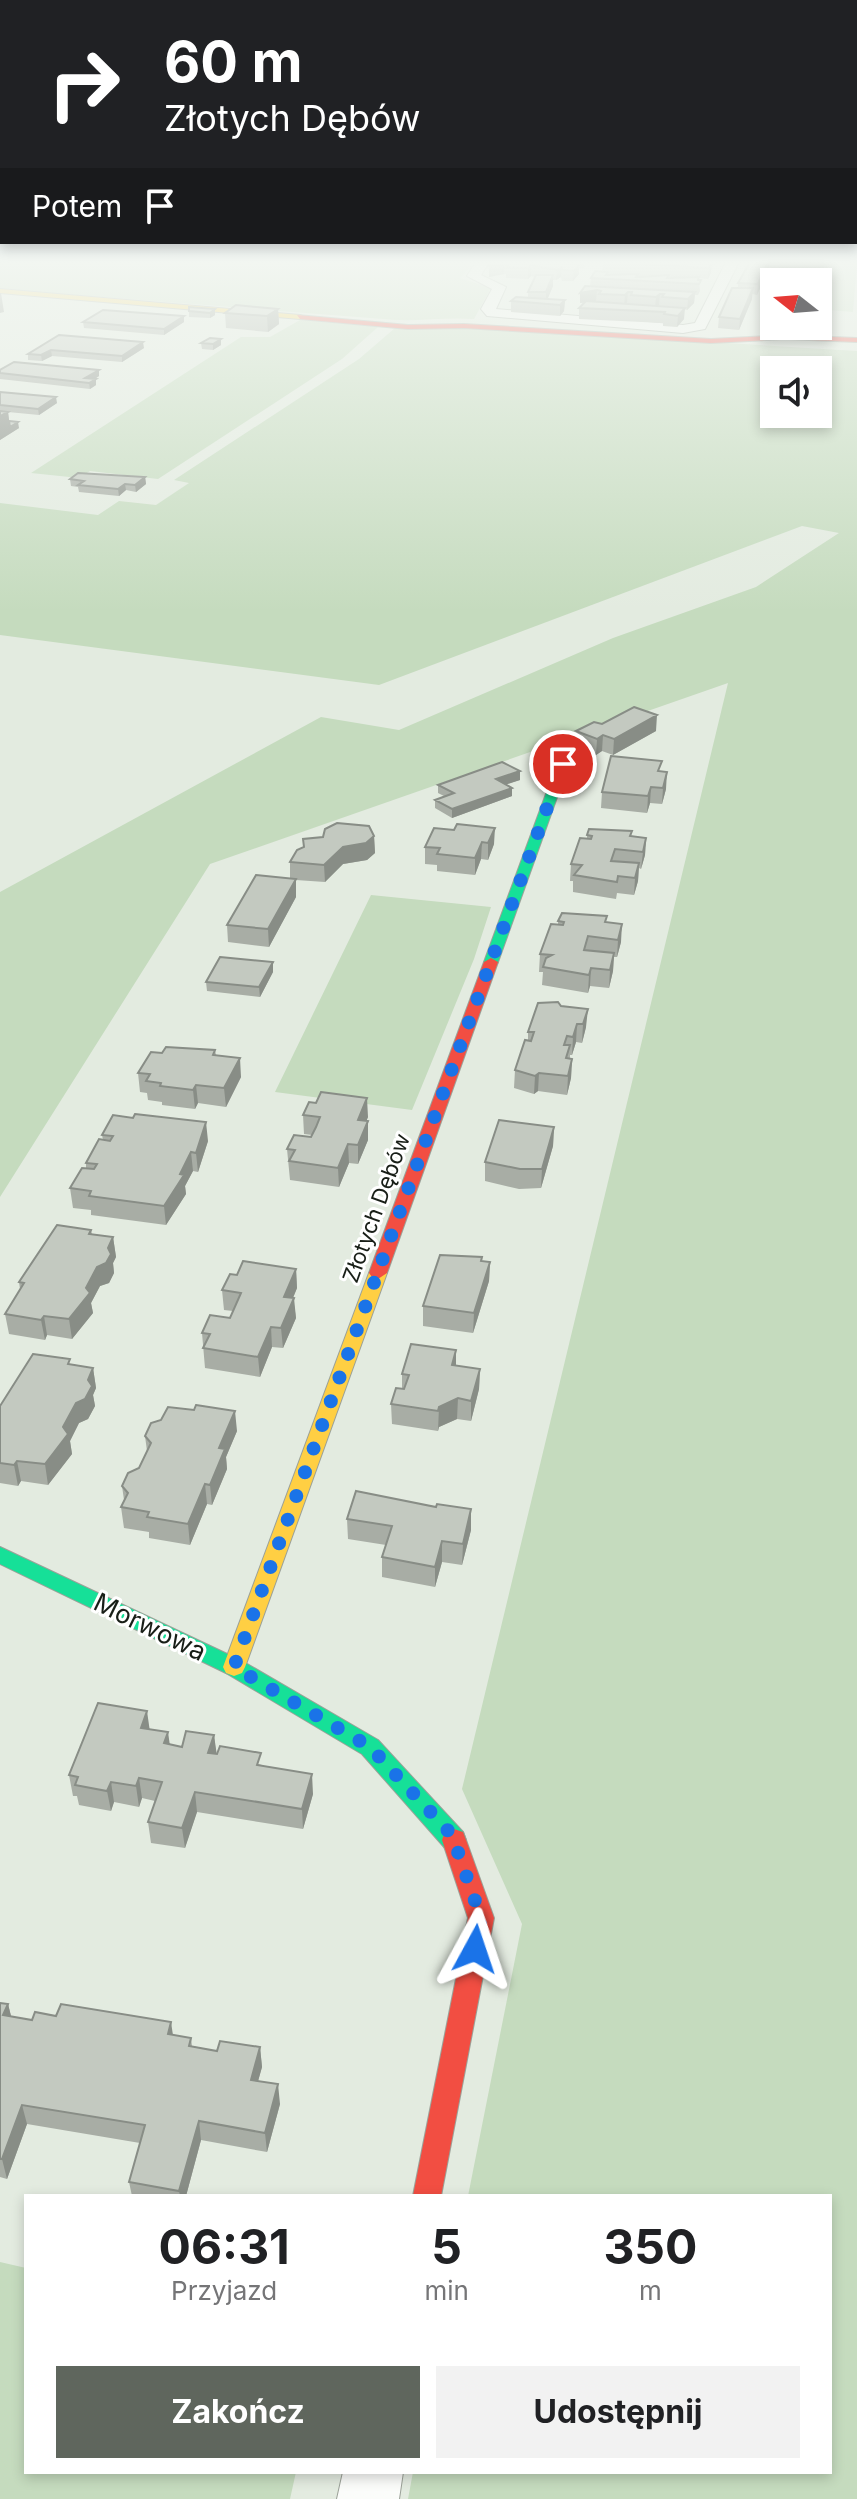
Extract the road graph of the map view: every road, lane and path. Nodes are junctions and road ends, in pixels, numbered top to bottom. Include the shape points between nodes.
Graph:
1 (563, 764) dead end
2 (0, 1555) edge
3 (234, 1667) junction
4 (427, 2194) edge
5 (373, 2474) edge
6 (368, 2499) edge

1 - 3 street, Złotych Dębów
2 - 3 street, Morwowa
3 - 4 street, Morwowa via 370,1747 452,1835 481,1918
5 - 6 street

